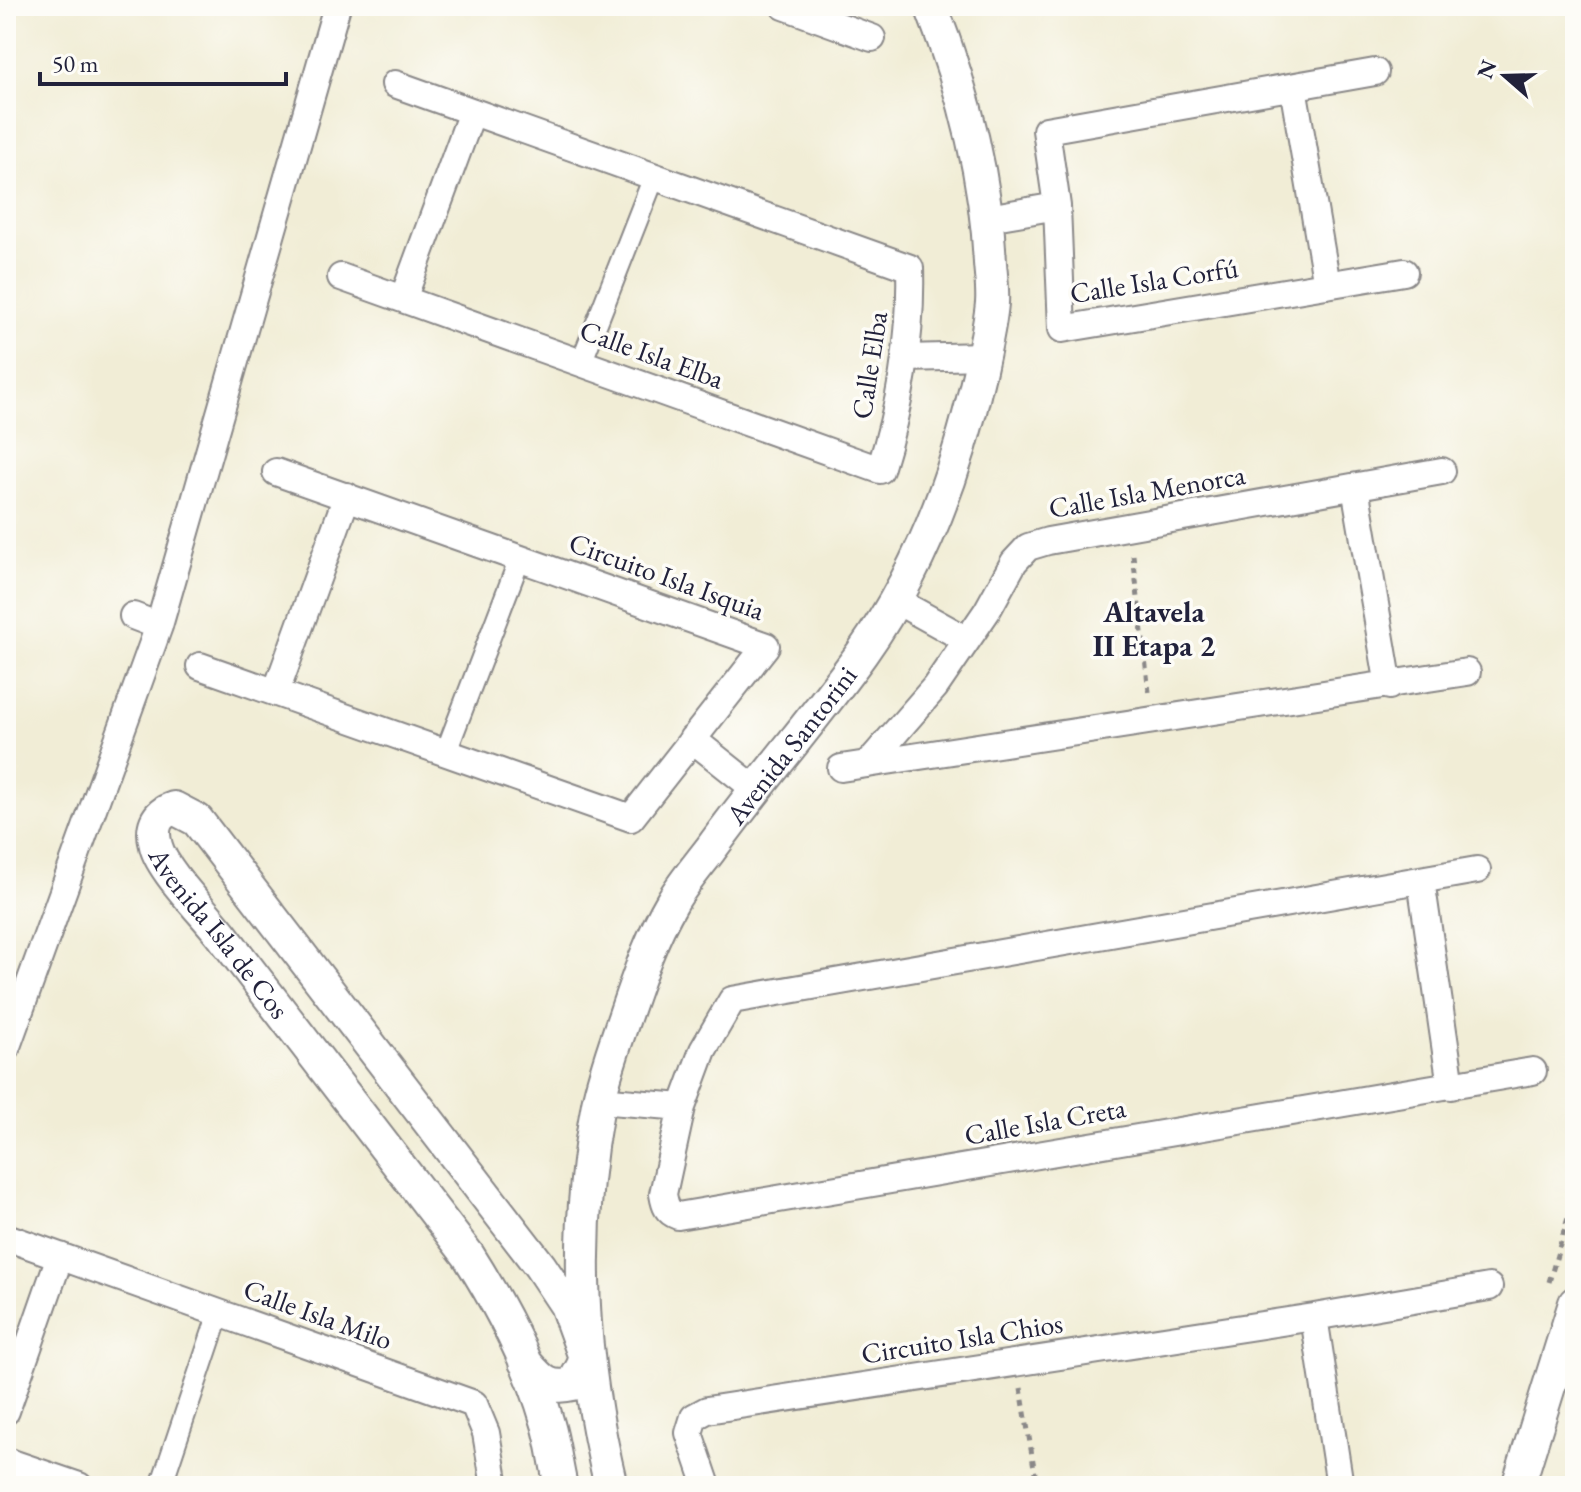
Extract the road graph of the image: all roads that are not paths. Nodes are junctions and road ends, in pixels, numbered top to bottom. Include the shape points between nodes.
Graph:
1 (337, 6) edge
2 (784, 6) edge
3 (931, 6) edge
4 (837, 16) edge
5 (872, 38) dead end
6 (1375, 72) dead end
7 (395, 84) dead end
8 (1293, 87) junction
9 (472, 112) junction
10 (654, 177) junction
11 (1057, 206) junction
12 (988, 218) junction
13 (1404, 272) dead end
14 (341, 277) dead end
15 (1327, 285) junction
16 (403, 299) junction
17 (983, 356) junction
18 (906, 358) junction
19 (581, 363) junction
20 (880, 470) joint
21 (1442, 471) dead end
22 (276, 472) dead end
23 (1355, 487) junction
24 (347, 496) junction
25 (520, 558) junction
26 (895, 600) junction
27 (133, 616) dead end
28 (159, 626) junction
29 (967, 640) junction
30 (200, 666) dead end
31 (1467, 672) dead end
32 (1389, 686) junction
33 (276, 692) junction
34 (692, 739) junction
35 (446, 752) junction
36 (868, 764) junction
37 (841, 768) dead end
38 (755, 789) junction
39 (1477, 870) dead end
40 (1421, 880) junction
41 (6, 1049) edge
42 (1533, 1071) dead end
43 (1451, 1086) junction
44 (599, 1100) junction
45 (682, 1107) junction
46 (6, 1237) edge
47 (60, 1256) junction
48 (1489, 1287) dead end
49 (1575, 1303) edge
50 (219, 1313) junction
51 (1314, 1317) junction
52 (586, 1360) junction
53 (525, 1362) junction
54 (6, 1411) edge
55 (6, 1461) edge
56 (79, 1486) edge
57 (161, 1486) edge
58 (495, 1486) edge
59 (561, 1486) edge
60 (611, 1486) edge
61 (707, 1486) edge
62 (1340, 1486) edge
63 (1518, 1486) edge

1 - 28 street
2 - 4 street
3 - 12 street, Avenida Santorini via 966,112
4 - 5 street
6 - 8 street, Calle Isla Corfú
7 - 9 street
8 - 11 street, Calle Isla Corfú via 1046,130
8 - 15 street
9 - 10 street
9 - 16 street
10 - 18 street, Calle Elba via 910,268
10 - 19 street
11 - 12 street
11 - 15 street, Calle Isla Corfú via 1062,329
12 - 17 street, Avenida Santorini via 992,302
13 - 15 street, Calle Isla Corfú
14 - 16 street, Calle Isla Elba
16 - 19 street, Calle Isla Elba
17 - 18 street
17 - 26 street, Avenida Santorini via 967,427 932,528
18 - 20 street, Calle Elba
19 - 20 street, Calle Isla Elba
21 - 23 street, Calle Isla Menorca
22 - 24 street, Circuito Isla Isquia
23 - 29 street, Calle Isla Menorca via 1028,547
23 - 32 street
24 - 25 street, Circuito Isla Isquia
24 - 33 street
25 - 34 street, Circuito Isla Isquia via 766,646
25 - 35 street
26 - 29 street
26 - 38 street, Avenida Santorini via 864,650
27 - 28 street
28 - 41 street
29 - 36 street, Calle Isla Menorca via 935,687
30 - 33 street, Circuito Isla Isquia
31 - 32 street
32 - 36 street
33 - 35 street, Circuito Isla Isquia
34 - 35 street, Circuito Isla Isquia via 631,818
34 - 38 street
36 - 37 street
38 - 44 street, Avenida Santorini via 673,900 637,980
39 - 40 street
40 - 43 street
40 - 45 street via 732,1000 703,1050
42 - 43 street, Calle Isla Creta
43 - 45 street, Calle Isla Creta via 678,1216 665,1207 663,1194
44 - 45 street
44 - 52 street, Avenida Santorini via 584,1220
46 - 47 street, Calle Isla Milo
47 - 50 street, Calle Isla Milo
47 - 54 street
48 - 51 street, Circuito Isla Chios
49 - 63 street
50 - 57 street
50 - 58 street, Calle Isla Milo via 474,1404 486,1433
51 - 61 street, Circuito Isla Chios via 707,1410 694,1417 689,1433
51 - 62 street
52 - 53 street via 573,1384 558,1388 540,1380
52 - 53 street, Avenida Isla de Cos via 566,1305 540,1266 197,820 174,808 163,812 154,824 161,860 468,1255
52 - 60 street, Avenida Santorini
53 - 59 street, Avenida Isla de Cos via 548,1423
55 - 56 street

